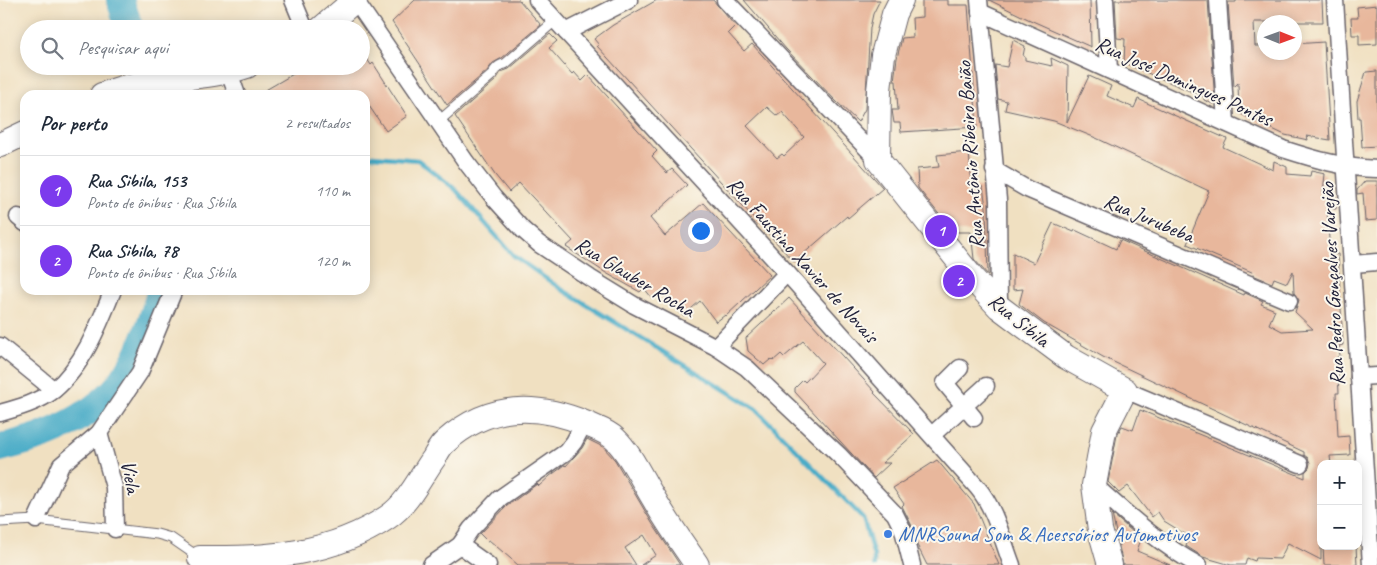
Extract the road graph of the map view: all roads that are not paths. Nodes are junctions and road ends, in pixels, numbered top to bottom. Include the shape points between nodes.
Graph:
1 (293, 0) edge
2 (355, 0) edge
3 (537, 0) edge
4 (629, 0) edge
5 (725, 0) edge
6 (901, 0) edge
7 (1105, 0) edge
8 (1218, 0) edge
9 (1335, 0) edge
10 (980, 6) edge
11 (302, 20) edge
12 (332, 20) edge
13 (369, 20) edge
14 (370, 22) edge
15 (561, 26) junction
16 (1109, 70) junction
17 (202, 75) edge
18 (232, 75) edge
19 (115, 90) edge
20 (236, 90) edge
21 (438, 121) junction
22 (1226, 123) junction
23 (20, 135) edge
24 (0, 145) edge
25 (878, 160) junction
26 (1346, 166) junction
27 (1377, 169) edge
28 (994, 170) junction
29 (1377, 262) edge
30 (1352, 264) junction
31 (787, 274) junction
32 (107, 295) edge
33 (172, 295) edge
34 (1289, 301) dead end
35 (998, 306) junction
36 (0, 346) edge
37 (716, 347) junction
38 (960, 368) dead end
39 (1377, 376) edge
40 (1359, 377) junction
41 (986, 386) dead end
42 (54, 390) junction
43 (1126, 390) junction
44 (969, 412) junction
45 (0, 413) edge
46 (584, 423) junction
47 (99, 434) junction
48 (932, 435) junction
49 (1300, 464) dead end
50 (1094, 485) junction
51 (1372, 490) edge
52 (36, 520) junction
53 (0, 522) edge
54 (115, 529) junction
55 (460, 546) junction
56 (192, 562) edge
57 (431, 565) edge
58 (488, 565) edge
59 (697, 565) edge
60 (912, 565) edge
61 (1012, 565) edge
62 (1110, 565) edge
63 (1198, 565) edge
64 (1371, 565) edge

1 - 11 street
2 - 12 street
2 - 13 street, Rua Glauber Rocha
3 - 15 street, Rua Faustino Xavier de Novais
4 - 15 street
5 - 25 street
6 - 25 street via 883,55
7 - 16 street
8 - 22 street
9 - 26 street, Rua Pedro Gonçalves Varejão
10 - 16 street, Rua José Domingues Pontes
10 - 28 street, Rua Antônio Ribeiro Baião
14 - 21 street, Rua Glauber Rocha
15 - 21 lane via 501,64
15 - 31 street, Rua Faustino Xavier de Novais
16 - 22 street, Rua José Domingues Pontes
17 - 19 street via 129,85
18 - 20 street
21 - 37 street, Rua Glauber Rocha via 494,198 539,244 634,305
22 - 26 street, Rua José Domingues Pontes via 1283,149
23 - 24 street
25 - 35 street, Rua Sibila
26 - 27 street, Rua José Domingues Pontes
26 - 30 street, Rua Pedro Gonçalves Varejão
28 - 34 street, Rua Jurubeba via 1027,190
28 - 35 street, Rua Antônio Ribeiro Baião via 998,200
29 - 30 street
30 - 40 street, Rua Pedro Gonçalves Varejão
31 - 37 street
31 - 48 street, Rua Faustino Xavier de Novais
32 - 42 street via 85,352
33 - 47 street via 140,372
35 - 43 street, Rua Sibila via 1066,357
36 - 42 street
37 - 60 street, Rua Glauber Rocha via 747,368 881,498 904,530
38 - 44 street via 944,383
39 - 40 street
40 - 51 street, Rua Pedro Gonçalves Varejão
41 - 44 street
42 - 45 street via 26,405
43 - 49 street, Rua Sibila
43 - 50 street via 1104,431
44 - 48 street
46 - 55 street via 566,452 500,498
46 - 56 street via 538,410 513,409 488,416 444,443 410,494 390,516 364,531 333,545 272,556
46 - 59 street via 604,431 617,441
47 - 52 street via 61,465
47 - 54 street, Viela via 114,487
48 - 61 street, Rua Faustino Xavier de Novais via 984,495
50 - 62 street via 1100,530
50 - 63 street via 1137,524
51 - 64 street, Rua Pedro Gonçalves Varejão
52 - 53 lane
52 - 54 lane
54 - 56 lane via 171,538
55 - 57 street
55 - 58 street

